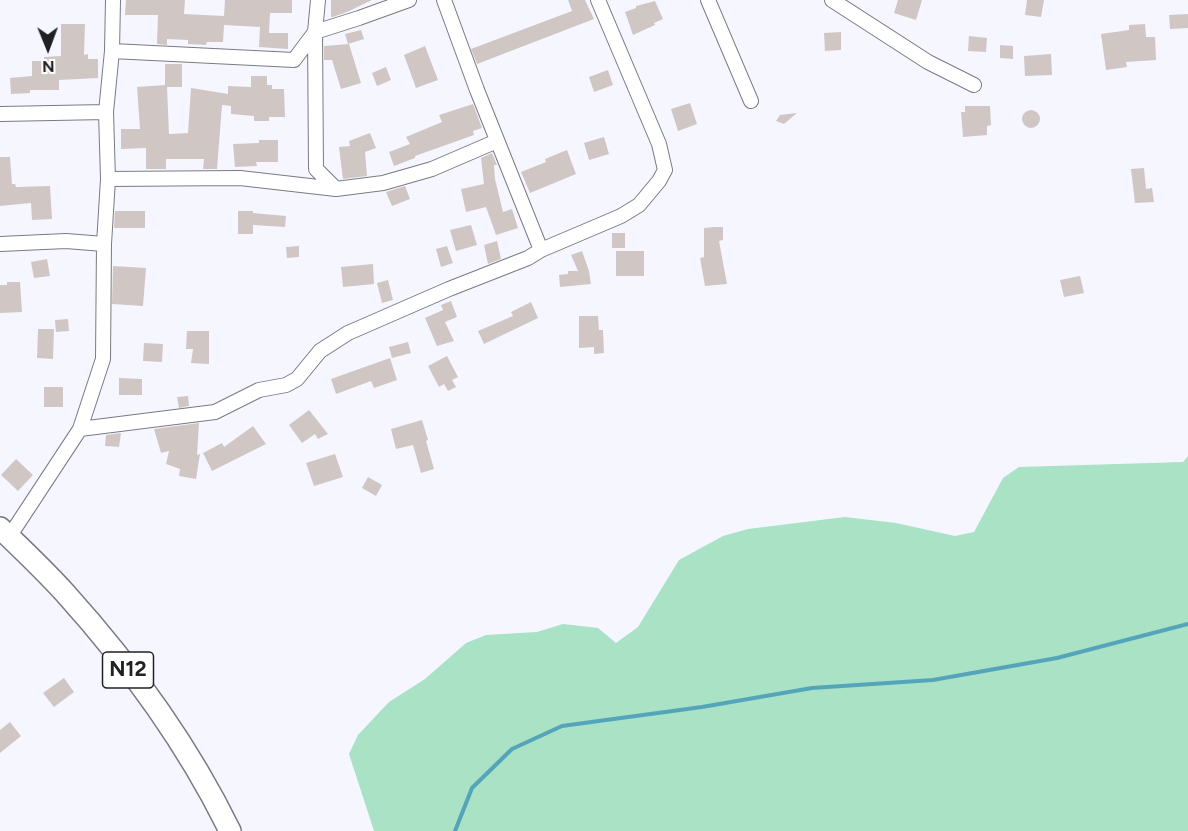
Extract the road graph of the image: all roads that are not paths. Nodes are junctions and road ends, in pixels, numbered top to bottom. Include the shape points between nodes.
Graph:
1 (113, 0) edge
2 (318, 0) edge
3 (409, 0) edge
4 (444, 0) edge
5 (598, 0) edge
6 (708, 0) edge
7 (832, 0) edge
8 (315, 32) junction
9 (112, 51) junction
10 (974, 85) dead end
11 (751, 101) dead end
12 (106, 112) junction
13 (0, 114) edge
14 (497, 141) junction
15 (108, 179) junction
16 (336, 189) junction
17 (0, 244) edge
18 (104, 244) junction
19 (541, 250) junction
20 (80, 429) junction
21 (4, 532) edge
22 (230, 831) edge

1 - 9 street
2 - 8 street
3 - 8 street
4 - 14 street
5 - 19 street via 659,144 665,170 639,205
6 - 11 street
7 - 10 street via 928,62
8 - 9 street via 294,60
8 - 16 street via 316,169
9 - 12 street
12 - 13 street
12 - 15 street
14 - 16 street via 432,169 383,183
14 - 19 street
15 - 16 street via 240,178
15 - 18 street
17 - 18 street
18 - 20 street via 103,359
19 - 20 street via 348,333 320,351 297,379 286,385 259,390 214,412
20 - 21 street
21 - 22 main road, N12 via 65,593 125,666 201,777

